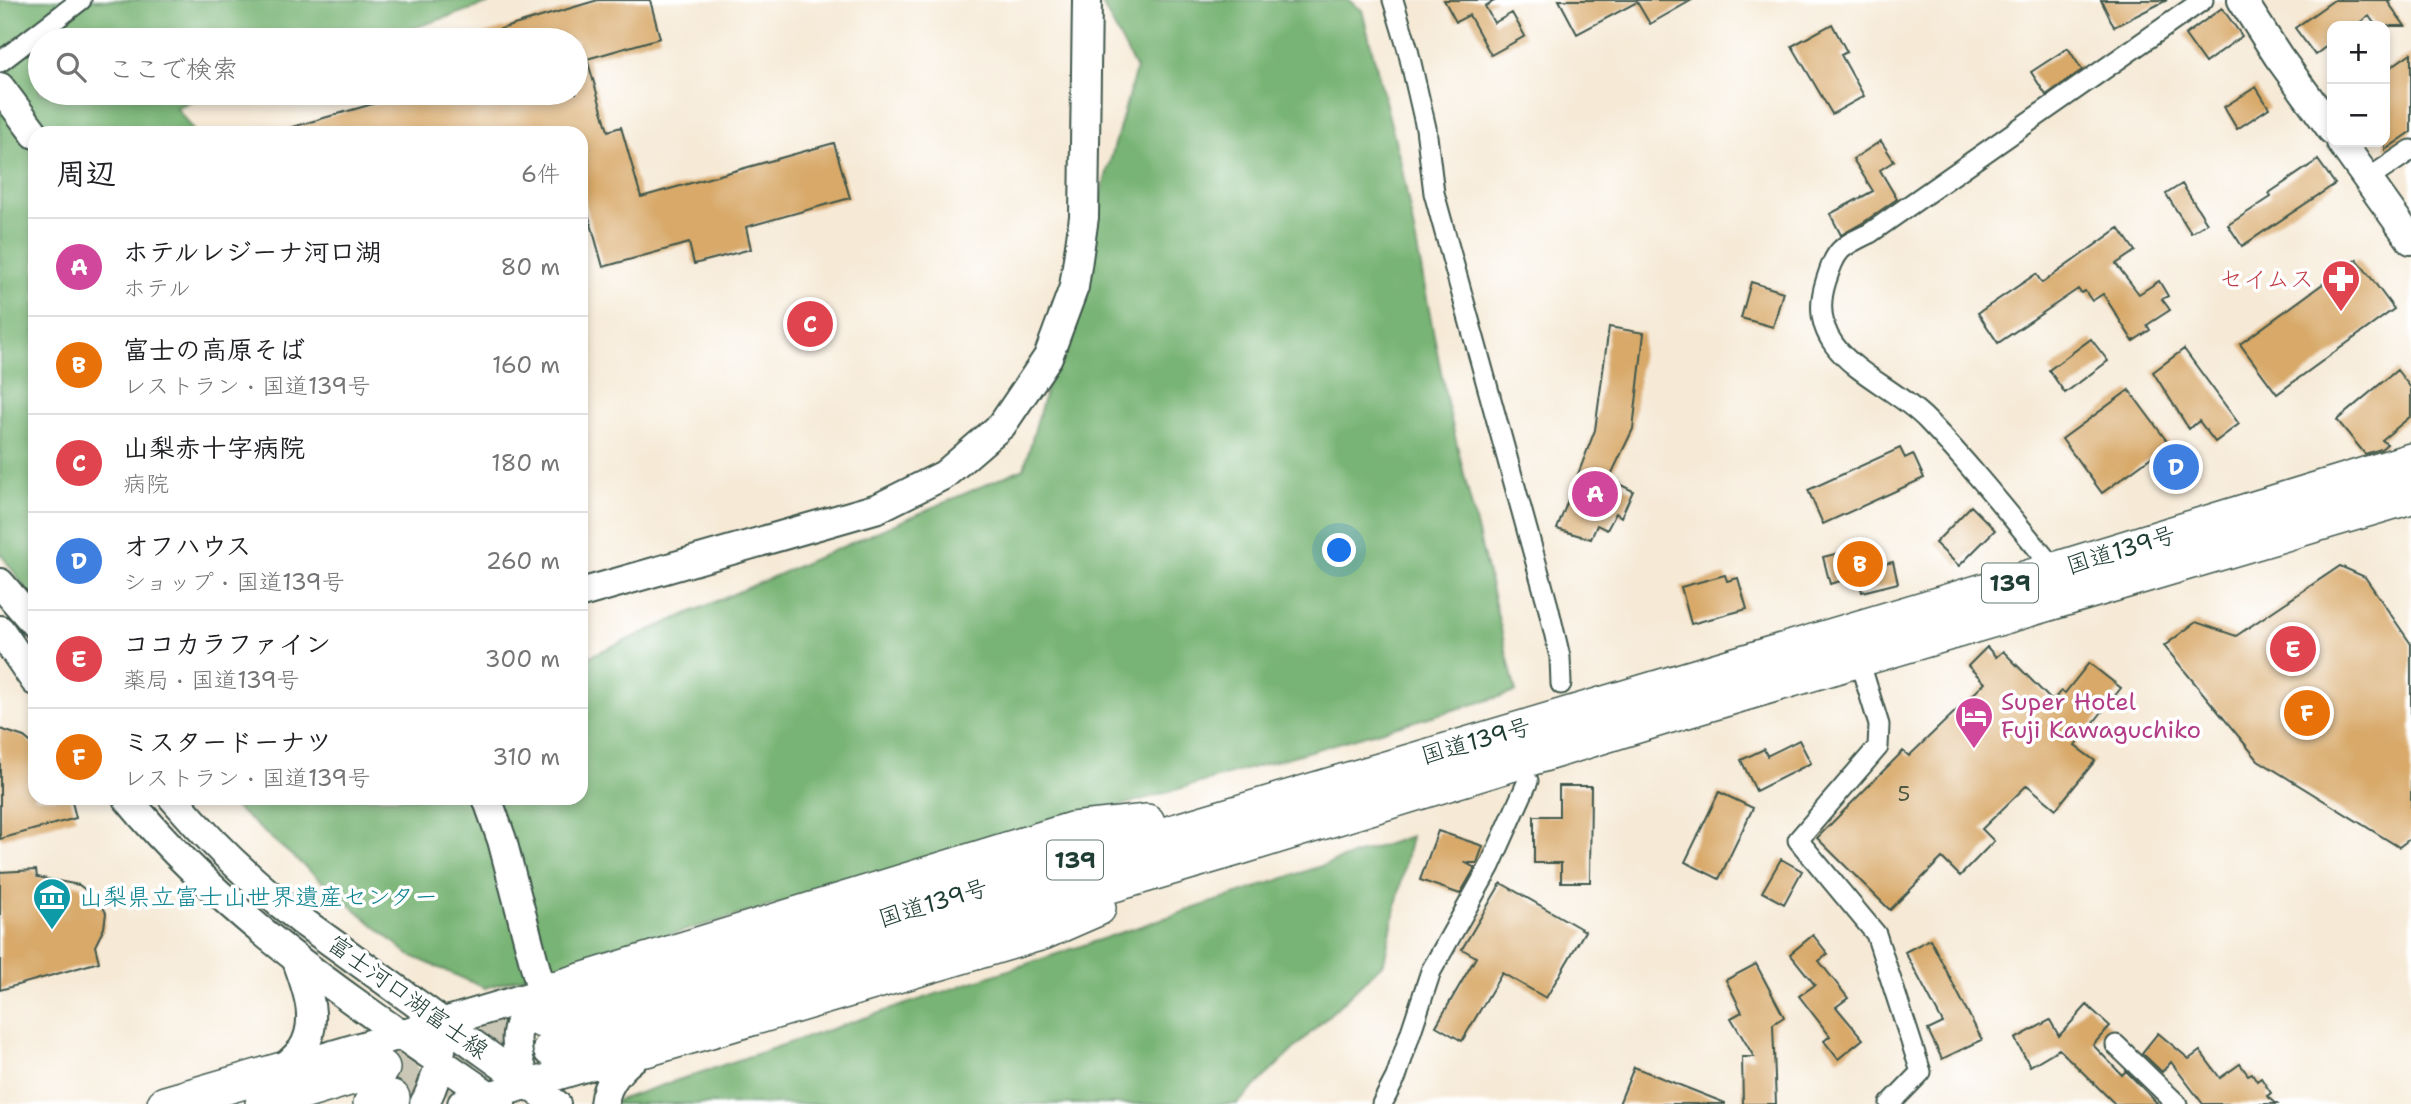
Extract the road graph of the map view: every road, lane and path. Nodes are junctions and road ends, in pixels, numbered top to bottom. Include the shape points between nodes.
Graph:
1 (81, 0) edge
2 (1087, 0) edge
3 (1393, 0) edge
4 (2203, 0) edge
5 (2242, 0) edge
6 (44, 28) edge
7 (28, 41) edge
8 (0, 62) edge
9 (0, 87) edge
10 (2327, 123) edge
11 (29, 126) edge
12 (2345, 147) edge
13 (2411, 150) edge
14 (2368, 179) junction
15 (2411, 240) edge
16 (2411, 461) edge
17 (2411, 496) edge
18 (2055, 569) junction
19 (0, 583) edge
20 (588, 591) edge
21 (28, 616) edge
22 (0, 630) edge
23 (1859, 660) junction
24 (28, 671) edge
25 (1561, 684) dead end
26 (1528, 781) dead end
27 (133, 805) edge
28 (179, 805) edge
29 (490, 805) edge
30 (1240, 847) junction
31 (296, 958) junction
32 (545, 1021) junction
33 (445, 1023) junction
34 (404, 1035) junction
35 (2116, 1045) dead end
36 (646, 1049) junction
37 (487, 1054) junction
38 (439, 1060) junction
39 (282, 1070) junction
40 (527, 1083) junction
41 (392, 1094) edge
42 (495, 1100) edge
43 (165, 1104) edge
44 (263, 1104) edge
45 (463, 1104) edge
46 (556, 1104) edge
47 (604, 1104) edge
48 (1382, 1104) edge
49 (1890, 1104) edge
50 (2177, 1104) edge

1 - 6 street
2 - 20 main road via 1084,217 1074,287 1048,356 1002,425 944,475 878,508
3 - 25 street via 1426,128 1434,193 1551,618
4 - 18 street via 1870,233 1842,246 1832,261 1823,292 1821,312 1829,338 1853,366 1925,417
5 - 10 main road
7 - 8 street
9 - 11 main road
12 - 14 main road
13 - 14 street
14 - 15 main road
16 - 18 highway, 国道139号 / 139
17 - 23 highway, 国道139号 / 139
18 - 32 highway, 国道139号 / 139 via 1231,813 1072,830
19 - 21 main road
22 - 24 main road
23 - 30 highway, 国道139号 / 139
23 - 49 street via 1879,725 1878,747 1798,840 1876,934 1921,1072
26 - 48 street via 1490,866 1431,971 1396,1077
27 - 31 main road, 富士河口湖富士線 via 210,888
28 - 33 main road, 富士河口湖富士線 via 265,891
29 - 32 main road
30 - 32 highway, 国道139号 / 139
30 - 36 highway via 1043,932
31 - 34 main road, 富士河口湖富士線
31 - 39 main road via 308,992 309,1034
32 - 33 main road
32 - 37 main road via 512,1012
32 - 40 main road via 520,1019 516,1037
33 - 34 main road
33 - 37 main road, 富士河口湖富士線
33 - 38 main road
34 - 38 main road, 富士河口湖富士線
34 - 39 main road
35 - 50 street
36 - 40 main road
36 - 47 main road via 623,1065
37 - 40 main road, 富士河口湖富士線
37 - 42 main road via 485,1078
38 - 41 main road via 431,1092
38 - 42 main road, 富士河口湖富士線
39 - 43 highway
40 - 42 main road
40 - 46 main road, 富士河口湖富士線
41 - 44 highway
42 - 45 main road

